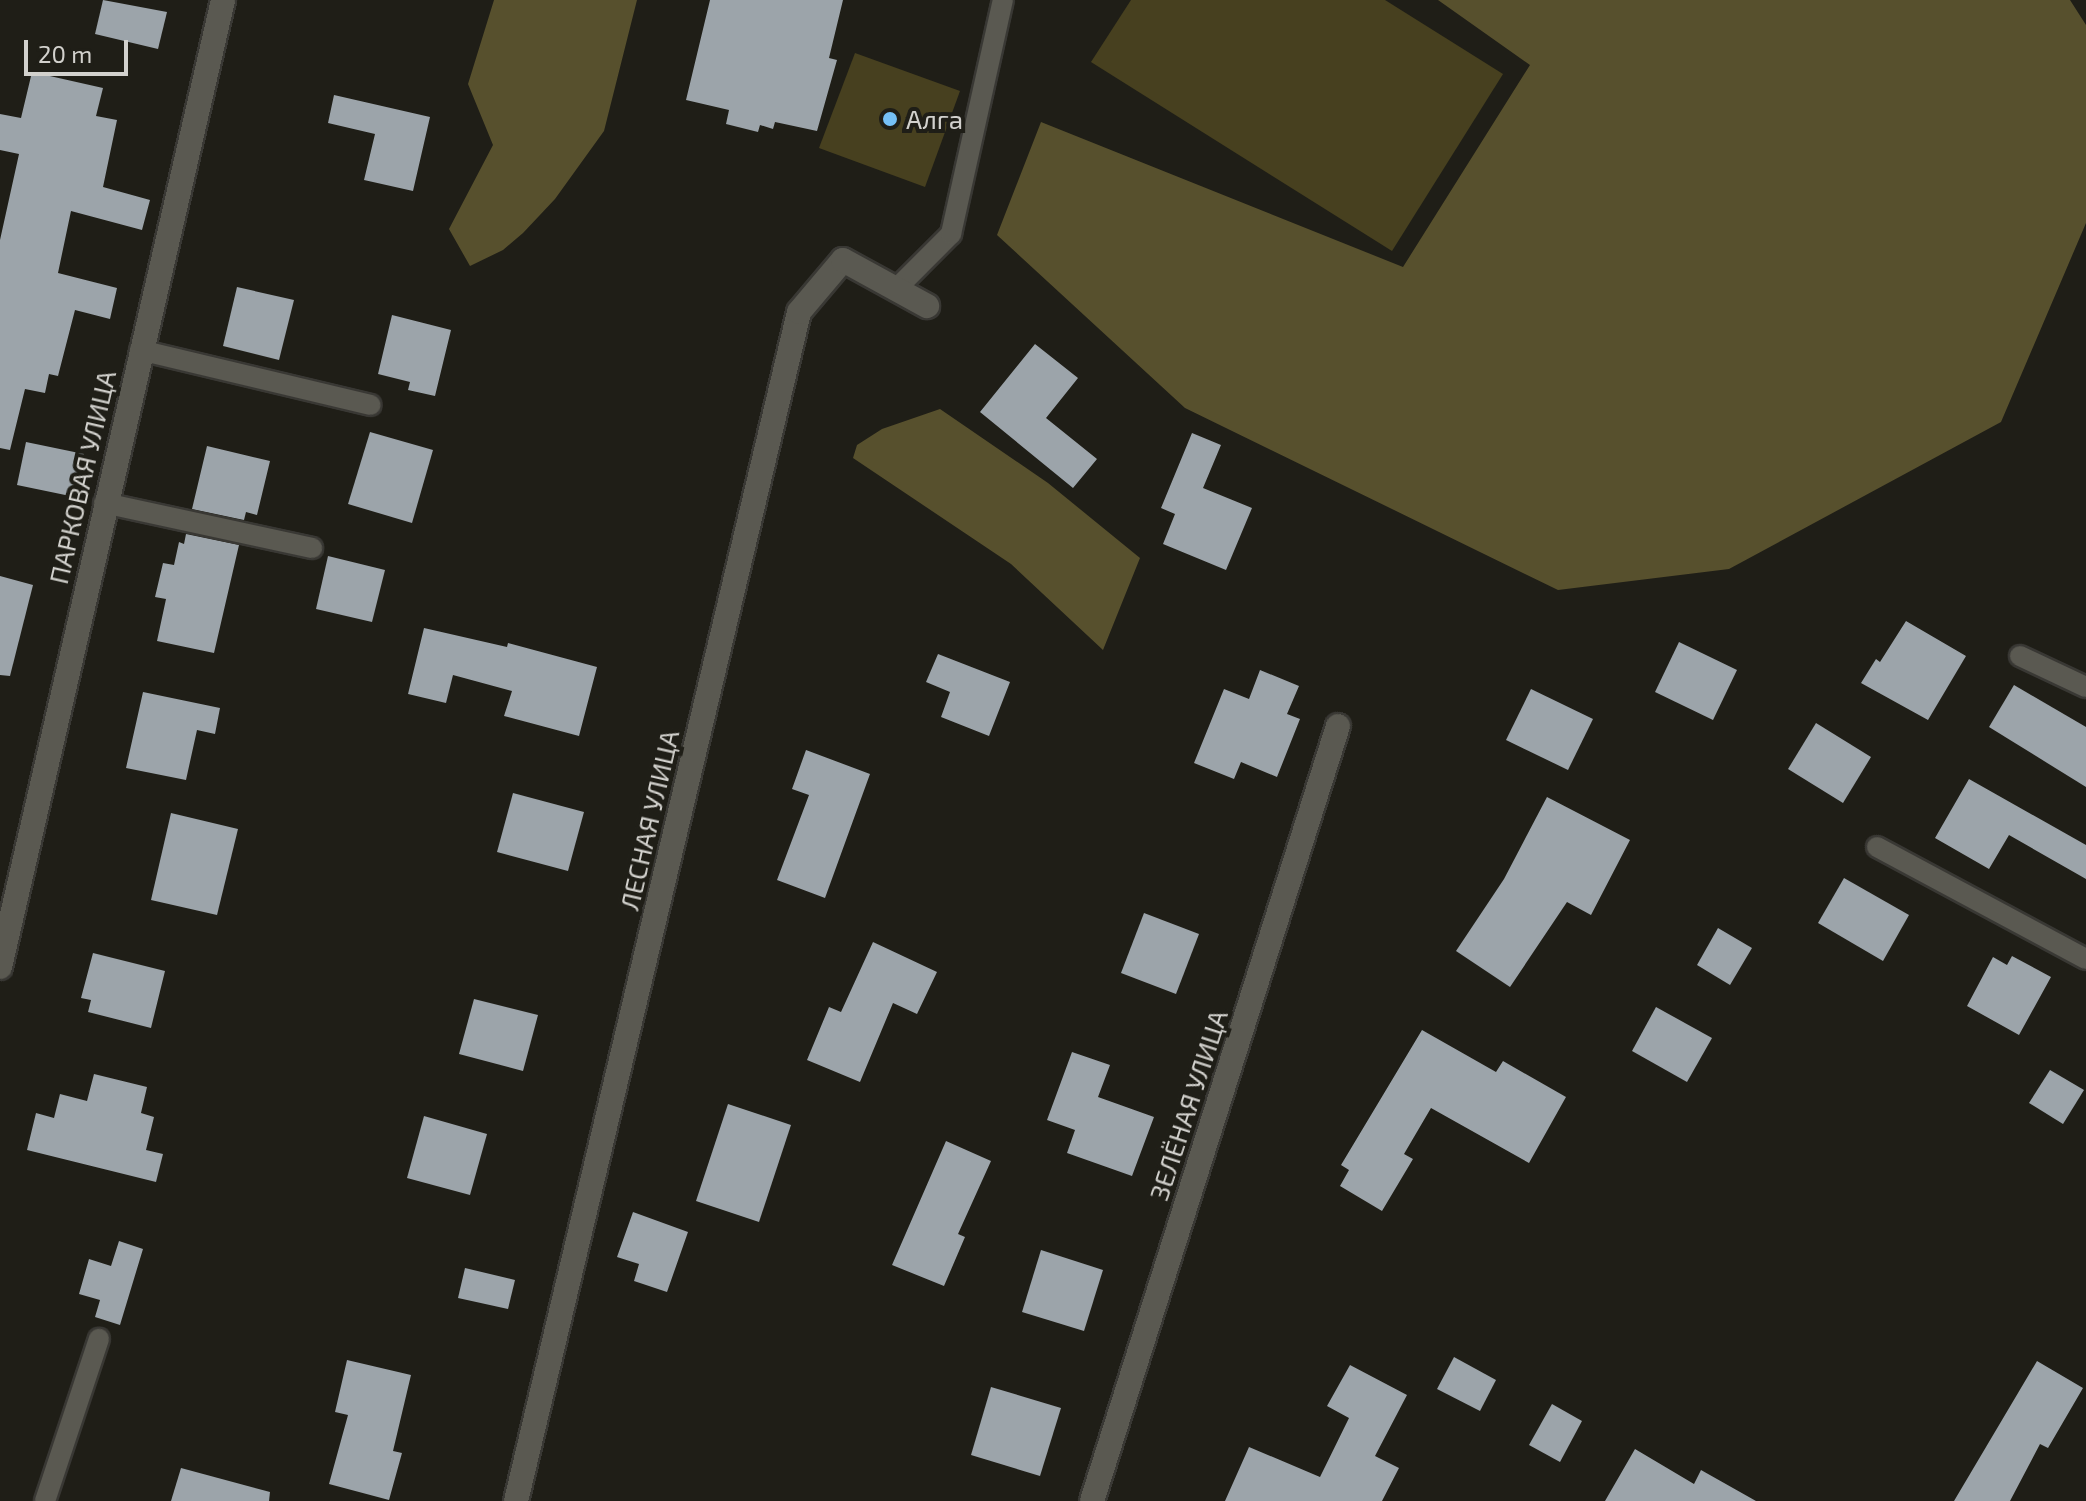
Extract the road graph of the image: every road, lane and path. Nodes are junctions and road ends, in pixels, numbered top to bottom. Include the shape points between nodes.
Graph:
1 (223, 0) edge
2 (1003, 0) edge
3 (896, 289) junction
4 (927, 306) dead end
5 (140, 350) junction
6 (371, 405) dead end
7 (104, 503) junction
8 (312, 548) dead end
9 (2020, 656) dead end
10 (2086, 687) edge
11 (1338, 726) dead end
12 (1877, 847) dead end
13 (2086, 959) edge
14 (0, 967) edge
15 (99, 1339) dead end
16 (45, 1501) edge
17 (516, 1501) edge
18 (1092, 1501) edge

1 - 5 street, ПАРКОВАЯ УЛИЦА
2 - 3 lane via 951,234
3 - 4 street, ЛЕСНАЯ УЛИЦА
3 - 17 street, ЛЕСНАЯ УЛИЦА via 843,260 799,312
5 - 6 lane
5 - 7 street, ПАРКОВАЯ УЛИЦА
7 - 8 lane
7 - 14 street, ПАРКОВАЯ УЛИЦА
9 - 10 lane
11 - 18 street, ЗЕЛЁНАЯ УЛИЦА
12 - 13 lane
15 - 16 lane

